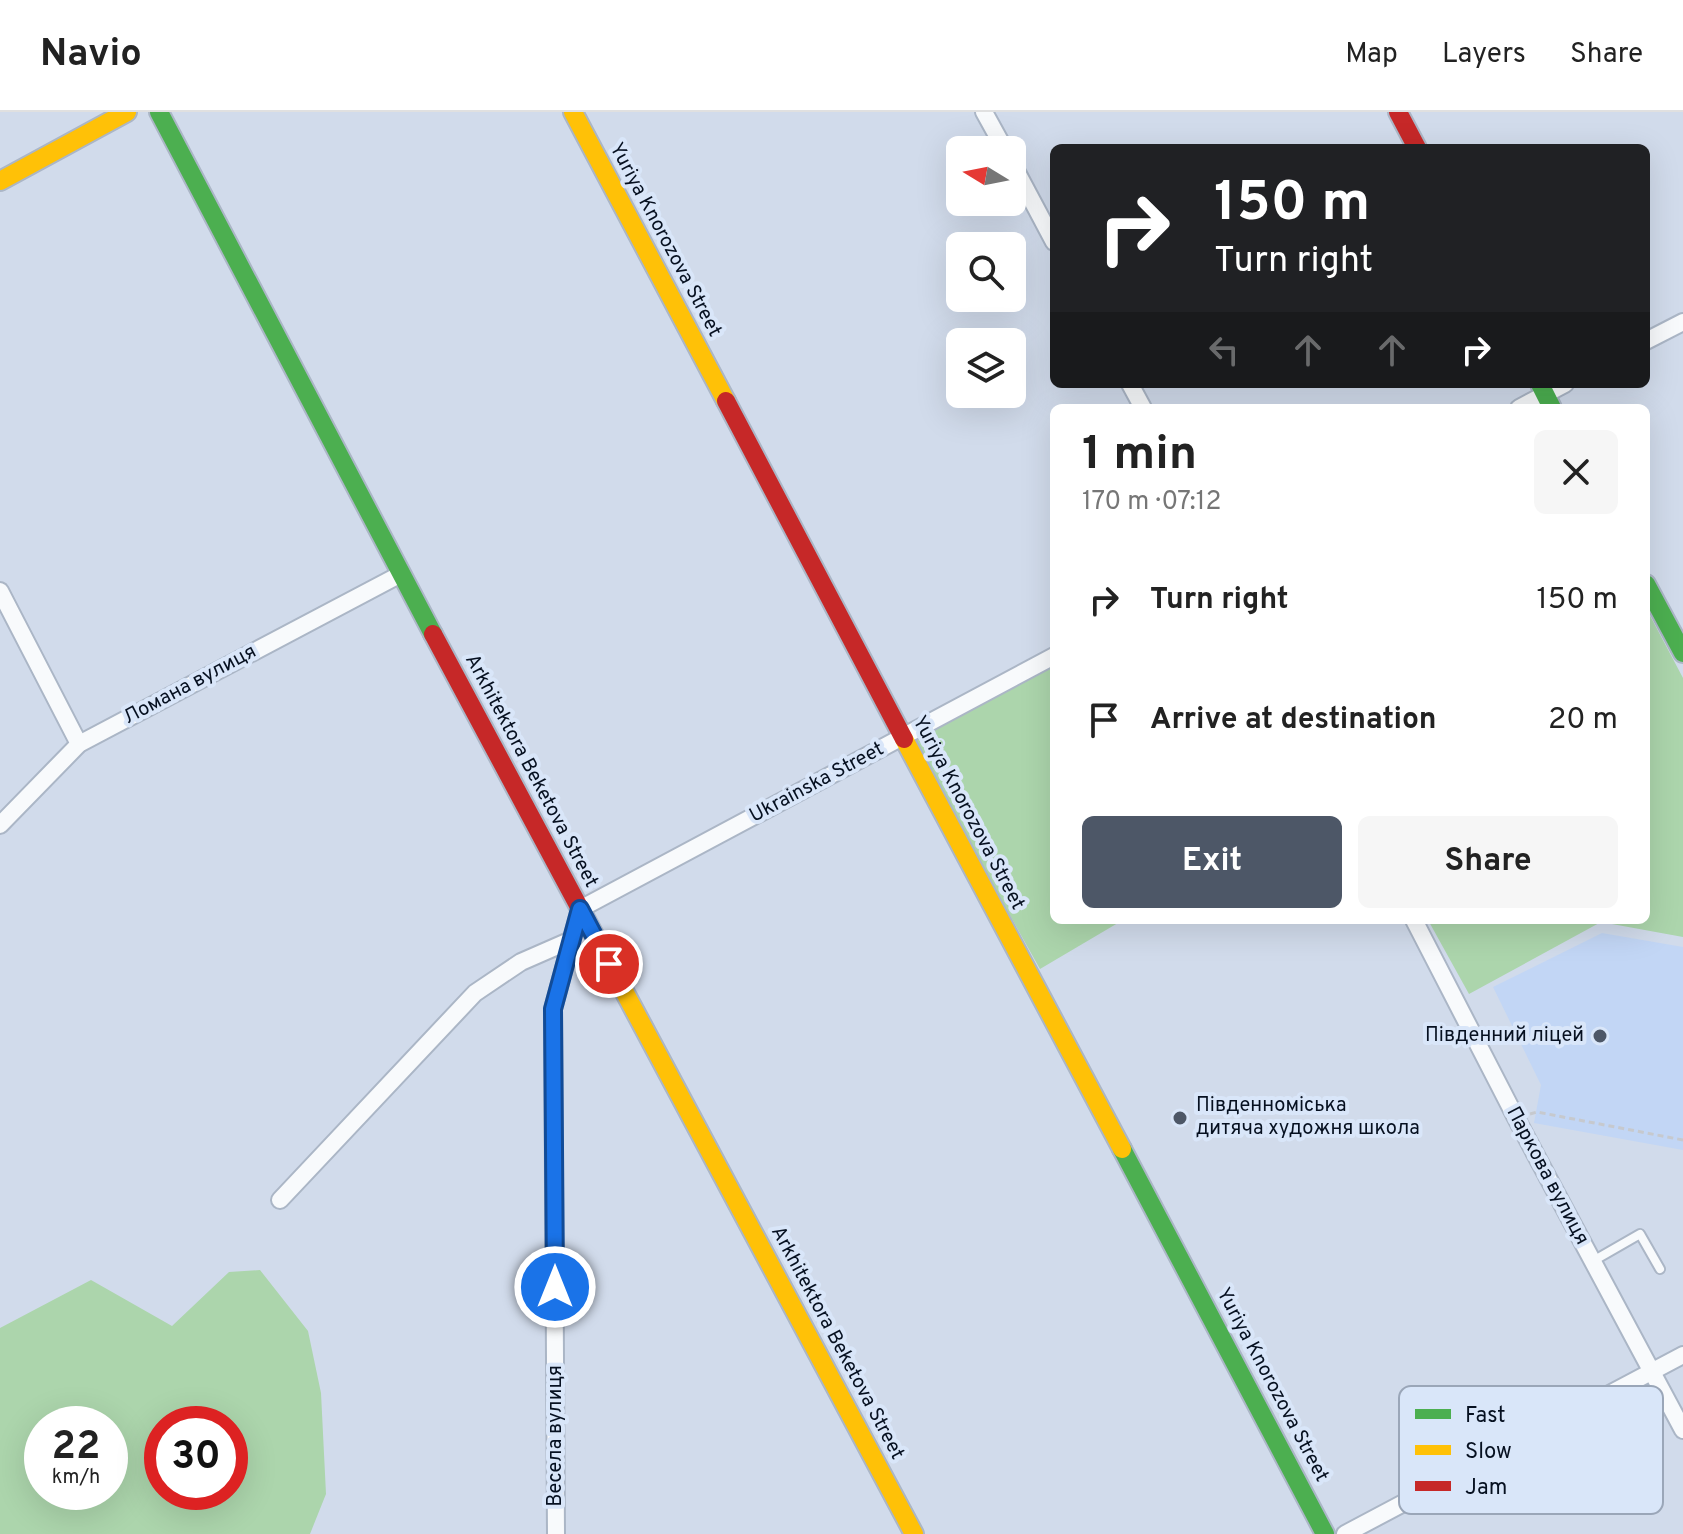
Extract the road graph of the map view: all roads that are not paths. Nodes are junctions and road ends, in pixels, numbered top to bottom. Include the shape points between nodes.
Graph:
1 (127, 112) edge
2 (159, 112) edge
3 (573, 112) edge
4 (984, 112) edge
5 (1398, 112) edge
6 (997, 136) edge
7 (1415, 144) edge
8 (0, 181) edge
9 (1026, 189) edge
10 (1050, 234) edge
11 (1683, 322) edge
12 (1650, 339) edge
13 (401, 574) junction
14 (0, 591) edge
15 (1650, 591) edge
16 (1683, 653) edge
17 (1050, 658) edge
18 (902, 738) junction
19 (79, 744) junction
20 (0, 825) edge
21 (580, 909) junction
22 (1416, 924) edge
23 (569, 941) junction
24 (280, 1200) dead end
25 (1592, 1261) junction
26 (1660, 1269) dead end
27 (1683, 1355) edge
28 (1652, 1372) junction
29 (1625, 1386) edge
30 (1659, 1386) edge
31 (1663, 1393) edge
32 (1683, 1430) edge
33 (1399, 1506) edge
34 (556, 1534) edge
35 (914, 1534) edge
36 (1325, 1534) edge
37 (1345, 1534) edge

1 - 8 street
2 - 13 street, Arkhitektora Beketova Street
3 - 18 street, Yuriya Knorozova Street
4 - 6 street
5 - 7 street
9 - 10 street
11 - 12 street
13 - 19 street, Ломана вулиця
13 - 21 street, Arkhitektora Beketova Street
14 - 19 street
15 - 16 street
17 - 18 street, Ukrainska Street
18 - 21 street, Ukrainska Street
18 - 36 street, Yuriya Knorozova Street
19 - 20 street, Ломана вулиця
21 - 23 street, Весела вулиця
21 - 35 street, Arkhitektora Beketova Street
22 - 25 street, Паркова вулиця
23 - 24 street via 521,962 475,993
23 - 34 street, Весела вулиця via 553,1009
25 - 26 lane via 1640,1234
25 - 28 street, Паркова вулиця
27 - 28 street
28 - 29 street
28 - 30 street, Паркова вулиця
31 - 32 street, Паркова вулиця
33 - 37 street

